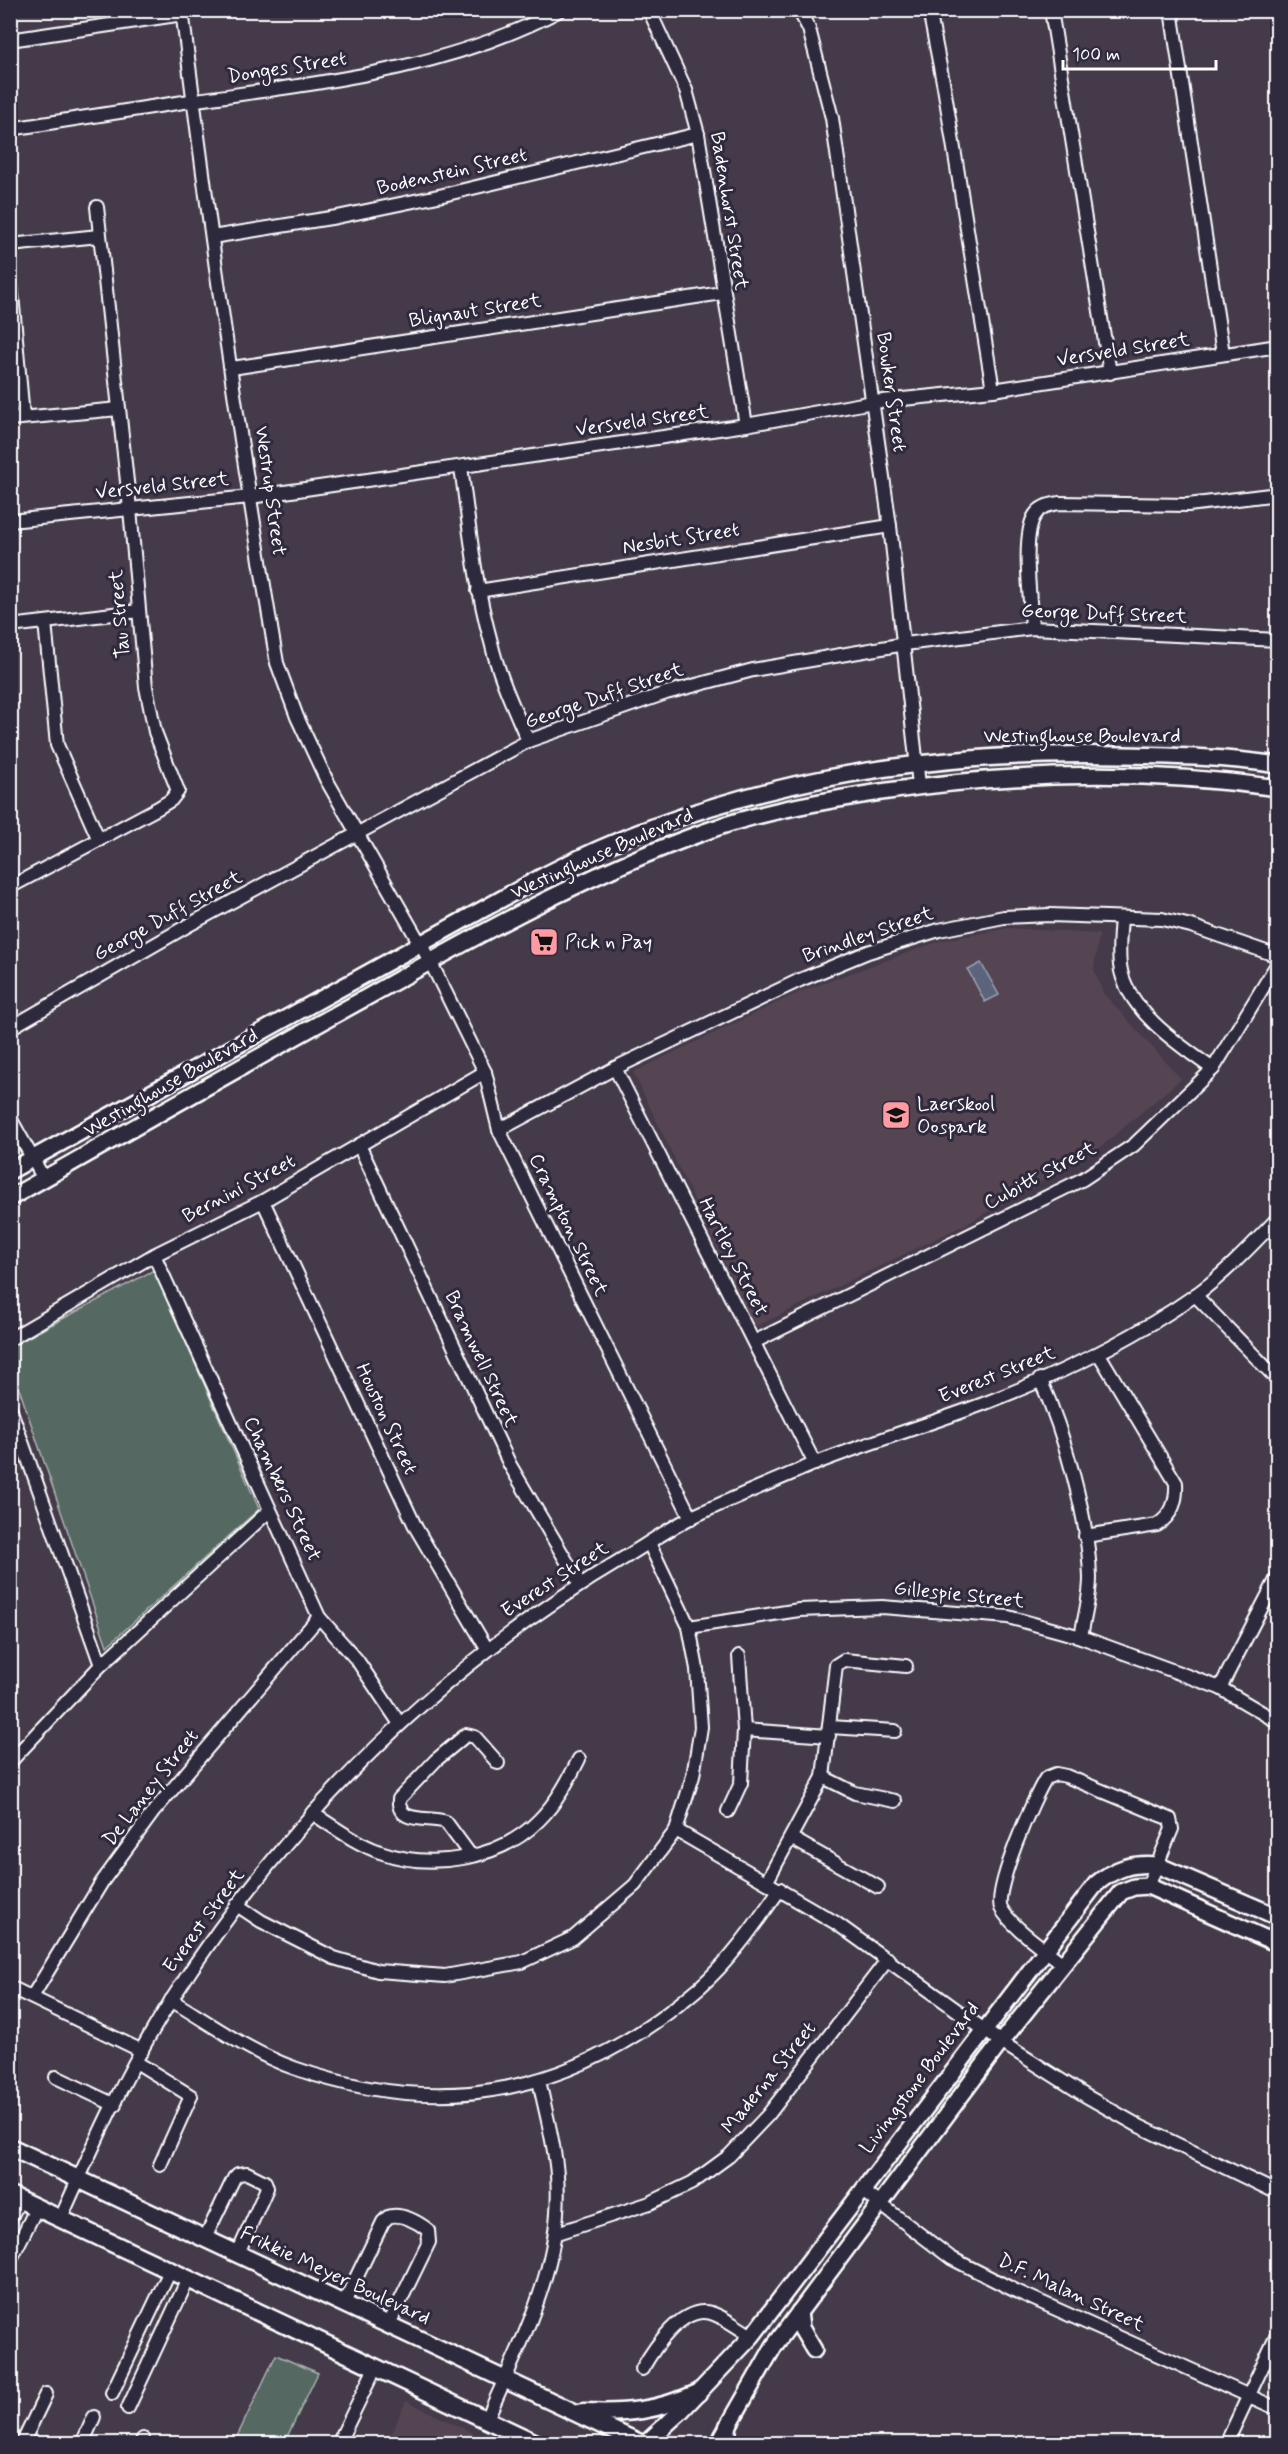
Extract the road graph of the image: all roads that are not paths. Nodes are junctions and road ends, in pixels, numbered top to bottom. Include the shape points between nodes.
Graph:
1 (560, 10) edge
2 (649, 10) edge
3 (799, 10) edge
4 (929, 10) edge
5 (1051, 10) edge
6 (1171, 10) edge
7 (182, 12) edge
8 (10, 40) edge
9 (192, 101) junction
10 (10, 129) edge
11 (698, 134) junction
12 (97, 207) dead end
13 (99, 236) junction
14 (212, 237) junction
15 (10, 244) edge
16 (10, 272) edge
17 (722, 293) junction
18 (1278, 346) edge
19 (1223, 354) junction
20 (232, 368) junction
21 (1110, 373) junction
22 (993, 390) junction
23 (873, 402) junction
24 (119, 409) junction
25 (23, 417) junction
26 (10, 419) edge
27 (746, 425) junction
28 (461, 466) junction
29 (1278, 494) edge
30 (250, 497) junction
31 (130, 509) junction
32 (10, 521) edge
33 (890, 526) junction
34 (478, 591) junction
35 (139, 611) junction
36 (45, 622) junction
37 (10, 626) edge
38 (1032, 628) junction
39 (1278, 640) edge
40 (905, 644) junction
41 (528, 741) junction
42 (916, 762) junction
43 (1278, 765) edge
44 (919, 785) junction
45 (1278, 788) edge
46 (358, 832) junction
47 (99, 840) junction
48 (10, 887) edge
49 (1121, 918) junction
50 (421, 946) junction
51 (1278, 956) edge
52 (430, 961) junction
53 (1278, 963) edge
54 (10, 1028) edge
55 (615, 1068) junction
56 (1213, 1070) junction
57 (484, 1072) junction
58 (10, 1118) edge
59 (499, 1130) junction
60 (359, 1145) junction
61 (33, 1158) junction
62 (10, 1171) edge
63 (44, 1179) junction
64 (10, 1198) edge
65 (262, 1201) junction
66 (1278, 1218) edge
67 (154, 1255) junction
68 (1195, 1295) junction
69 (10, 1339) edge
70 (754, 1342) junction
71 (1099, 1353) junction
72 (1040, 1379) junction
73 (1278, 1380) edge
74 (10, 1408) edge
75 (815, 1464) junction
76 (269, 1511) junction
77 (691, 1518) junction
78 (1085, 1536) junction
79 (649, 1543) junction
80 (1278, 1576) edge
81 (580, 1584) junction
82 (320, 1617) junction
83 (688, 1627) junction
84 (1081, 1637) junction
85 (487, 1648) junction
86 (739, 1656) dead end
87 (101, 1665) junction
88 (906, 1666) dead end
89 (1220, 1688) junction
90 (1278, 1722) edge
91 (400, 1724) junction
92 (744, 1730) junction
93 (895, 1731) dead end
94 (830, 1732) junction
95 (579, 1759) dead end
96 (10, 1762) edge
97 (498, 1763) dead end
98 (824, 1778) junction
99 (895, 1801) dead end
100 (728, 1811) dead end
101 (312, 1813) junction
102 (676, 1830) junction
103 (790, 1838) junction
104 (471, 1856) junction
105 (1157, 1865) junction
106 (767, 1881) junction
107 (1148, 1886) junction
108 (878, 1887) dead end
109 (780, 1889) junction
110 (237, 1905) junction
111 (1278, 1917) edge
112 (1278, 1925) edge
113 (1274, 1943) edge
114 (1044, 1949) junction
115 (888, 1959) junction
116 (1063, 1964) junction
117 (10, 1987) edge
118 (32, 1997) junction
119 (171, 2000) junction
120 (984, 2030) junction
121 (1001, 2042) junction
122 (139, 2056) junction
123 (56, 2077) dead end
124 (539, 2080) junction
125 (115, 2105) junction
126 (10, 2147) edge
127 (160, 2164) dead end
128 (78, 2180) junction
129 (862, 2190) junction
130 (1278, 2193) edge
131 (15, 2197) edge
132 (881, 2204) junction
133 (37, 2207) junction
134 (61, 2218) junction
135 (10, 2219) edge
136 (557, 2233) junction
137 (205, 2238) junction
138 (238, 2253) junction
139 (10, 2262) edge
140 (170, 2271) junction
141 (188, 2279) junction
142 (344, 2302) junction
143 (799, 2313) junction
144 (389, 2324) junction
145 (1278, 2333) edge
146 (752, 2336) junction
147 (814, 2350) dead end
148 (375, 2368) junction
149 (642, 2369) dead end
150 (504, 2379) junction
151 (112, 2393) dead end
152 (698, 2393) junction
153 (46, 2394) dead end
154 (1248, 2395) junction
155 (128, 2408) dead end
156 (1278, 2409) edge
157 (576, 2412) junction
158 (94, 2418) dead end
159 (487, 2420) junction
160 (728, 2426) junction
161 (22, 2444) edge
162 (81, 2444) edge
163 (338, 2444) edge
164 (538, 2444) edge
165 (643, 2444) edge
166 (718, 2444) edge
167 (726, 2444) edge
168 (1226, 2444) edge

1 - 9 street, Donges Street via 519,30 428,61 367,75
2 - 11 street, Badenhorst Street via 686,90
3 - 23 street, Bowker Street via 809,30 832,118
4 - 22 street
5 - 21 street
6 - 19 street
7 - 8 street
7 - 9 street, Westrup Street
9 - 10 street, Donges Street
9 - 14 street, Westrup Street
11 - 14 street, Bodenstein Street via 433,197
11 - 17 street, Badenhorst Street
12 - 13 street, Tau Street
13 - 15 street
13 - 24 street, Tau Street
14 - 20 street, Westrup Street
16 - 25 street
17 - 20 street, Blignaut Street
17 - 27 street, Badenhorst Street
18 - 19 street, Versveld Street
19 - 21 street, Versveld Street
20 - 30 street, Westrup Street
21 - 22 street, Versveld Street
22 - 23 street, Versveld Street
23 - 27 street, Versveld Street
23 - 33 street, Bowker Street
24 - 25 street
24 - 31 street, Tau Street
25 - 26 street
27 - 28 street, Versveld Street
28 - 30 street, Versveld Street
28 - 34 street
29 - 38 street via 1188,505 1044,506 1035,515 1028,541
30 - 31 street, Versveld Street
30 - 46 street, Westrup Street via 277,663 285,688 326,779
31 - 32 street, Versveld Street
31 - 35 street, Tau Street
33 - 34 street, Nesbit Street
33 - 40 street, Bowker Street
34 - 41 street via 502,679
35 - 36 street
35 - 47 street, Tau Street via 149,715 178,791 165,804
36 - 37 street
36 - 47 street via 57,745
38 - 39 street, George Duff Street
38 - 40 street, George Duff Street
40 - 41 street, George Duff Street via 730,676 666,693
40 - 42 street, Bowker Street
41 - 46 street, George Duff Street
42 - 43 street, Westinghouse Boulevard via 1104,754 1202,757
42 - 44 street, Bowker Street
42 - 50 street, Westinghouse Boulevard via 801,783 645,830 552,871
44 - 45 street, Westinghouse Boulevard via 1082,773
44 - 52 street, Westinghouse Boulevard via 797,807 708,831 571,887
46 - 50 street, Westrup Street
46 - 54 street, George Duff Street
47 - 48 street, Tau Street
49 - 51 street, Brindley Street via 1172,921
49 - 55 street, Brindley Street via 1004,917 939,930 868,952 800,980
49 - 56 street via 1120,965 1131,994 1170,1039
50 - 52 street, Crampton Street
50 - 61 street, Westinghouse Boulevard
52 - 57 street, Crampton Street
52 - 63 street, Westinghouse Boulevard
53 - 56 street, Cubitt Street
55 - 59 street, Brindley Street
55 - 70 street, Hartley Street
56 - 70 street, Cubitt Street via 1134,1145 1083,1179
57 - 59 street, Crampton Street
57 - 60 street, Bernini Street
58 - 61 street
59 - 77 street, Crampton Street
60 - 65 street, Bernini Street
60 - 81 street, Bramwell Street via 510,1465
61 - 62 street, Westinghouse Boulevard
61 - 63 street
63 - 64 street, Westinghouse Boulevard
65 - 67 street, Bernini Street
65 - 85 street, Houston Street via 416,1528
66 - 68 street, Everest Street
67 - 69 street, Bernini Street
67 - 76 street, Chambers Street
68 - 71 street, Everest Street
68 - 73 street
70 - 75 street, Hartley Street
71 - 72 street, Everest Street
71 - 78 street via 1176,1483 1176,1496 1170,1514 1157,1525
72 - 75 street, Everest Street via 986,1403
72 - 78 street via 1064,1442
74 - 87 street
75 - 77 street, Everest Street
76 - 82 street, Chambers Street
76 - 87 street
77 - 79 street, Everest Street
78 - 84 street via 1090,1576
79 - 81 street, Everest Street
79 - 83 street
80 - 89 street
81 - 85 street, Everest Street
82 - 91 street, Chambers Street via 357,1660
82 - 118 street, De Laney Street via 154,1811 102,1882
83 - 84 street, Gillespie Street via 799,1610 882,1607 1008,1617
83 - 102 street via 697,1669 701,1727 693,1776
84 - 89 street, Gillespie Street
85 - 91 street, Everest Street
86 - 92 street
87 - 96 street
88 - 94 street via 838,1662
89 - 90 street, Gillespie Street
91 - 101 street, Everest Street
92 - 94 street
92 - 100 street via 741,1783
93 - 94 street
94 - 98 street
95 - 104 street via 560,1795 538,1821 507,1843
97 - 104 street via 475,1737 466,1735 399,1799 405,1816 446,1822
98 - 99 street via 855,1793
98 - 103 street
101 - 104 street via 352,1840 408,1860 434,1862
101 - 110 street, Everest Street
102 - 106 street
102 - 110 street via 635,1885 573,1938 522,1962 481,1971 445,1976 378,1971 334,1958
103 - 106 street
103 - 108 street
105 - 107 street
105 - 111 street, Livingstone Boulevard
105 - 114 street, Livingstone Boulevard via 1140,1864 1109,1873
105 - 114 street via 1172,1829 1165,1814 1066,1776 1046,1778 999,1894 1002,1910
106 - 109 street
107 - 113 street
107 - 116 street via 1121,1892
109 - 115 street
109 - 124 street via 748,1933 700,1986 625,2043
110 - 119 street, Everest Street
112 - 113 street
114 - 116 street
114 - 120 street, Livingstone Boulevard
115 - 120 street
115 - 136 street, Maderna Street via 768,2115 729,2156 692,2183 650,2203
116 - 121 street
117 - 118 street
118 - 122 street
119 - 122 street, Everest Street
119 - 124 street via 247,2046 292,2067 344,2084 440,2095 495,2091
120 - 121 street
120 - 129 street, Livingstone Boulevard
121 - 130 street via 1139,2126
121 - 132 street
122 - 125 street, Everest Street
122 - 127 street via 191,2096
123 - 125 street
124 - 136 street via 557,2175
125 - 128 street, Everest Street
126 - 128 main road, Frikkie Meyer Boulevard
128 - 134 street, Everest Street
128 - 137 main road, Frikkie Meyer Boulevard
129 - 132 street, D.F. Malan Street
129 - 146 street, Livingstone Boulevard
131 - 133 main road
131 - 135 street
132 - 143 street
132 - 154 street, D.F. Malan Street via 951,2258
133 - 134 main road
133 - 139 street
134 - 140 main road
136 - 150 street via 539,2302
137 - 138 main road, Frikkie Meyer Boulevard
137 - 138 street via 234,2178 247,2173 265,2182 267,2188
138 - 142 main road, Frikkie Meyer Boulevard
140 - 141 main road
140 - 151 street
141 - 148 main road
141 - 155 street
142 - 144 main road, Frikkie Meyer Boulevard
142 - 144 street via 388,2217 400,2216 422,2226 428,2230 429,2242
143 - 147 street via 801,2328
143 - 160 street via 774,2346
144 - 150 main road, Frikkie Meyer Boulevard
145 - 154 street
146 - 149 street via 712,2313 693,2315 674,2324
146 - 152 street, Livingstone Boulevard
148 - 159 main road
148 - 163 street
150 - 157 main road, Frikkie Meyer Boulevard
150 - 159 street
152 - 157 main road via 645,2412
152 - 165 street, Livingstone Boulevard
153 - 161 street
154 - 156 street, D.F. Malan Street
154 - 168 street
157 - 165 main road, Frikkie Meyer Boulevard
158 - 162 street
159 - 164 main road
160 - 166 street
160 - 167 main road

